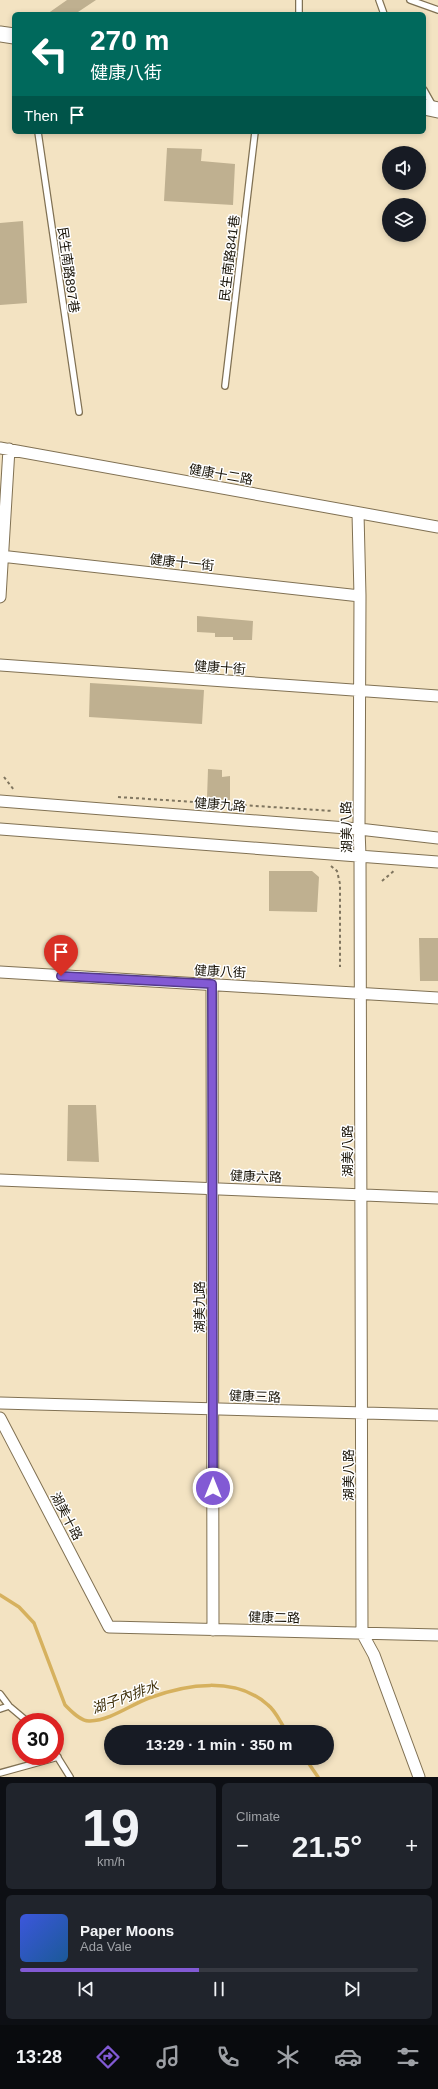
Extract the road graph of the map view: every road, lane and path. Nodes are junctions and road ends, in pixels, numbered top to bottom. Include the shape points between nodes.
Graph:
1 (300, 0) edge
2 (379, 0) edge
3 (410, 0) edge
4 (438, 10) edge
5 (299, 12) edge
6 (383, 12) edge
7 (0, 34) edge
8 (12, 36) edge
9 (426, 95) edge
10 (432, 109) edge
11 (38, 134) edge
12 (255, 134) edge
13 (225, 386) dead end
14 (79, 412) dead end
15 (5, 449) edge
16 (358, 514) junction
17 (438, 527) edge
18 (2, 556) edge
19 (0, 596) edge
20 (360, 596) junction
21 (0, 665) edge
22 (360, 691) junction
23 (438, 696) edge
24 (4, 777) dead end
25 (14, 790) dead end
26 (118, 797) dead end
27 (0, 801) edge
28 (332, 811) dead end
29 (0, 829) edge
30 (359, 829) junction
31 (438, 838) edge
32 (360, 856) junction
33 (438, 862) edge
34 (326, 865) dead end
35 (340, 967) dead end
36 (0, 972) edge
37 (212, 984) junction
38 (360, 993) junction
39 (438, 998) edge
40 (0, 1180) edge
41 (212, 1189) junction
42 (361, 1195) junction
43 (438, 1198) edge
44 (0, 1403) edge
45 (212, 1409) junction
46 (362, 1413) junction
47 (438, 1415) edge
48 (0, 1418) edge
49 (109, 1627) joint
50 (213, 1630) junction
51 (362, 1633) junction
52 (438, 1635) edge
53 (0, 1694) edge
54 (9, 1706) junction
55 (0, 1709) edge
56 (17, 1713) edge
57 (25, 1765) edge
58 (63, 1765) edge
59 (0, 1773) edge
60 (70, 1777) edge
61 (419, 1777) edge

1 - 5 lane
2 - 6 lane
3 - 4 lane
7 - 8 main road
9 - 10 lane
11 - 14 lane, 民生南路897巷
12 - 13 lane, 民生南路841巷
15 - 16 street, 健康十二路
15 - 18 street
16 - 17 street, 健康十二路
16 - 20 street, 湖美八路
18 - 19 street
18 - 20 street, 健康十一街
20 - 22 street, 湖美八路
21 - 22 street, 健康十街
22 - 23 street, 健康十街
22 - 30 street, 湖美八路
24 - 25 path
26 - 28 path
27 - 30 street, 健康九路
29 - 32 street
30 - 31 street, 健康九路
30 - 32 street, 湖美八路
32 - 33 street
32 - 38 street, 湖美八路
34 - 35 path via 337,871 340,884
36 - 37 street, 健康八街
37 - 38 street, 健康八街
37 - 41 street, 湖美九路
38 - 39 street, 健康八街
38 - 42 street, 湖美八路
40 - 41 street, 健康六路
41 - 42 street, 健康六路
41 - 45 street, 湖美九路
42 - 43 street, 健康六路
42 - 46 street, 湖美八路
44 - 45 street, 健康三路
45 - 46 street, 健康三路
45 - 50 street, 湖美九路
46 - 47 street, 健康三路
46 - 51 street, 湖美八路
48 - 49 street, 湖美十路
49 - 50 street, 健康二路
50 - 51 street, 健康二路
51 - 52 street, 健康二路
51 - 61 street, 湖美八路 via 374,1655
53 - 54 lane
54 - 55 lane
54 - 56 lane
57 - 59 lane
58 - 60 lane

